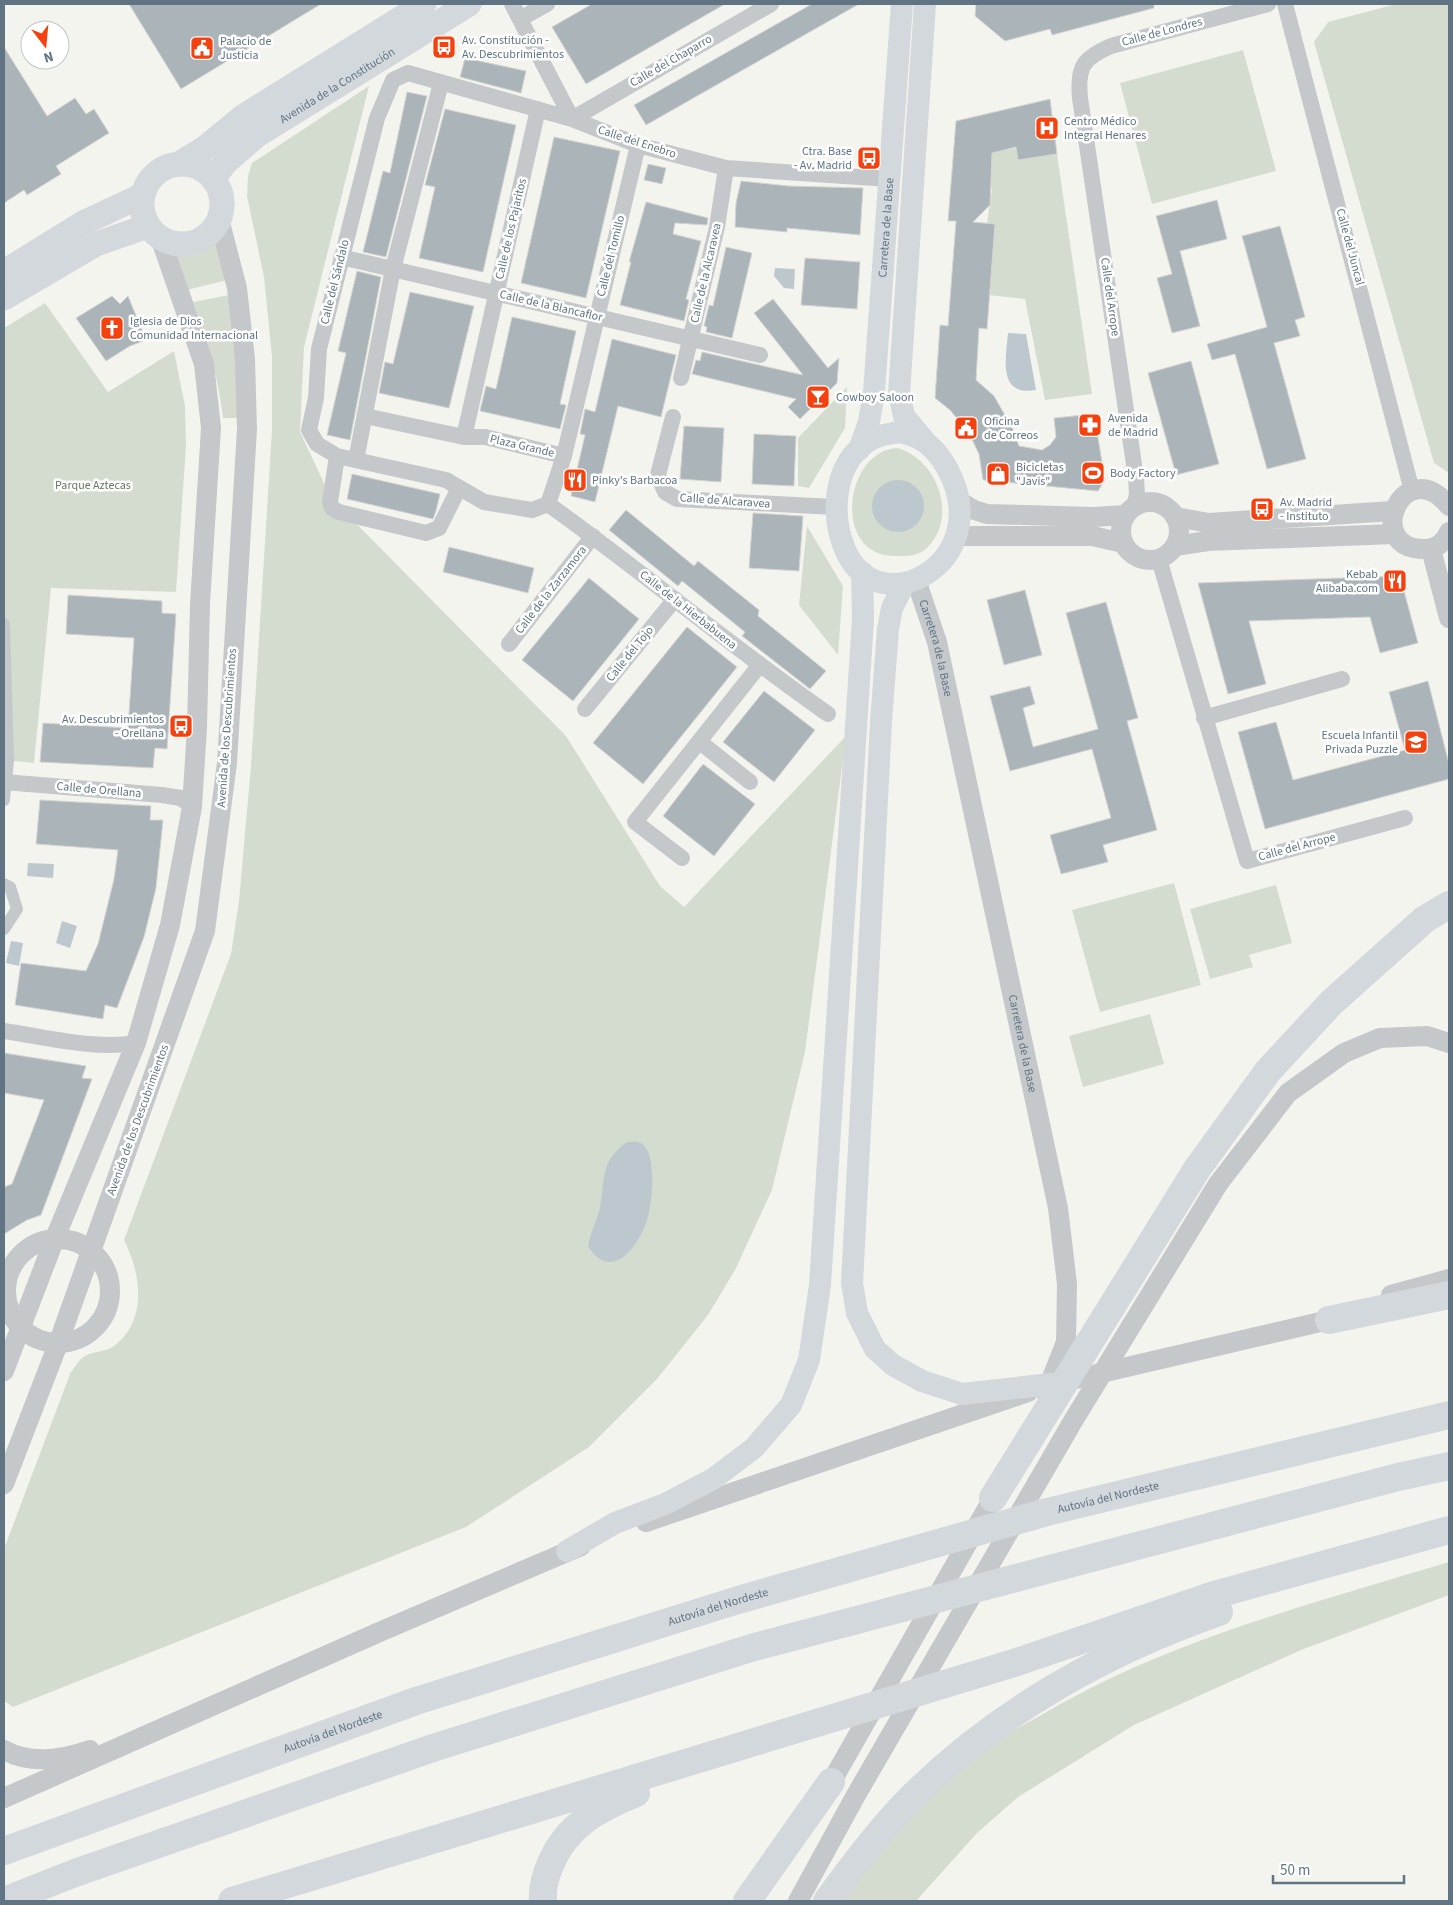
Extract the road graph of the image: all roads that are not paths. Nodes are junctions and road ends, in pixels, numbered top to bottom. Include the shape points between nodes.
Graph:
1 (424, 4) edge
2 (469, 4) edge
3 (512, 4) edge
4 (547, 4) edge
5 (771, 4) edge
6 (902, 4) edge
7 (925, 4) edge
8 (1268, 4) edge
9 (1285, 4) edge
10 (520, 19) junction
11 (393, 80) joint
12 (441, 83) junction
13 (1079, 86) joint
14 (538, 109) junction
15 (572, 119) junction
16 (638, 145) junction
17 (179, 164) junction
18 (726, 168) junction
19 (213, 178) junction
20 (889, 179) junction
21 (143, 195) junction
22 (219, 219) junction
23 (154, 231) junction
24 (341, 257) junction
25 (393, 269) junction
26 (4, 272) edge
27 (497, 293) junction
28 (4, 298) edge
29 (597, 317) junction
30 (690, 338) junction
31 (760, 355) dead end
32 (681, 378) dead end
33 (365, 416) junction
34 (673, 417) dead end
35 (464, 437) junction
36 (925, 441) junction
37 (858, 450) junction
38 (336, 456) junction
39 (564, 456) junction
40 (356, 460) junction
41 (459, 488) junction
42 (1412, 491) junction
43 (959, 501) junction
44 (548, 504) junction
45 (1449, 506) edge
46 (835, 507) junction
47 (1130, 511) junction
48 (1393, 511) junction
49 (1175, 517) junction
50 (1449, 532) edge
51 (1395, 534) junction
52 (593, 536) junction
53 (957, 536) junction
54 (1123, 543) junction
55 (1175, 546) junction
56 (1431, 549) junction
57 (1159, 559) junction
58 (862, 572) junction
59 (910, 582) junction
60 (675, 599) junction
61 (1449, 618) edge
62 (4, 624) edge
63 (509, 644) dead end
64 (759, 666) junction
65 (1342, 679) dead end
66 (585, 709) dead end
67 (828, 714) dead end
68 (1204, 718) junction
69 (700, 742) junction
70 (5, 782) edge
71 (750, 782) dead end
72 (4, 800) edge
73 (192, 807) junction
74 (1405, 818) dead end
75 (682, 858) dead end
76 (4, 884) edge
77 (1449, 905) edge
78 (4, 929) edge
79 (4, 1031) edge
80 (136, 1043) junction
81 (1449, 1043) edge
82 (54, 1238) junction
83 (91, 1249) junction
84 (9, 1262) edge
85 (1449, 1279) edge
86 (1449, 1295) edge
87 (4, 1298) edge
88 (1329, 1320) junction
89 (21, 1327) junction
90 (58, 1344) junction
91 (4, 1371) edge
92 (1051, 1384) junction
93 (1449, 1416) edge
94 (1449, 1466) edge
95 (4, 1484) edge
96 (993, 1498) junction
97 (1449, 1530) edge
98 (1449, 1540) edge
99 (568, 1552) junction
100 (212, 1706) junction
101 (779, 1734) junction
102 (4, 1750) edge
103 (837, 1772) junction
104 (4, 1798) edge
105 (4, 1851) edge
106 (4, 1901) edge
107 (232, 1901) edge
108 (543, 1901) edge
109 (747, 1901) edge
110 (763, 1901) edge
111 (798, 1901) edge
112 (827, 1901) edge

1 - 17 main road, Avenida de la Constitución via 244,116 205,148
2 - 19 main road, Avenida de la Constitución via 257,135
3 - 10 street
4 - 10 street
5 - 15 street, Calle del Chaparro
6 - 20 main road, Carretera de la Base
7 - 36 main road, Carretera de la Base via 898,394 904,416
8 - 13 street, Calle de Londres via 1111,46 1093,54 1082,64
9 - 42 street, Calle del Juncal
10 - 15 street
11 - 12 street, Calle del Enebro via 408,73
11 - 24 street, Calle del Sándalo via 377,118
12 - 14 street, Calle del Enebro
12 - 25 street
13 - 47 street, Calle del Arrope via 1136,478 1137,494
14 - 15 street, Calle del Enebro
14 - 27 street, Calle de los Pajaritos
15 - 16 street, Calle del Enebro
16 - 18 street, Calle del Enebro
16 - 29 street, Calle del Tomillo
17 - 19 main road via 193,165
17 - 21 main road via 167,166 156,173
18 - 20 street, Calle del Enebro
18 - 30 street, Calle de la Alcaravea via 718,228
19 - 22 main road via 221,198
20 - 37 main road, Carretera de la Base via 874,392 869,422
21 - 23 main road via 142,209
21 - 26 main road via 83,223
22 - 23 main road via 206,236 193,242 180,244
22 - 83 street, Avenida de los Descubrimientos via 237,288 245,359 247,429 227,763 200,949
23 - 28 main road via 96,244
23 - 73 street via 204,364 211,428
24 - 25 street, Calle de la Blancaflor
24 - 38 street, Calle del Sándalo via 319,349 316,398 309,430 317,444
25 - 27 street, Calle de la Blancaflor
25 - 33 street
27 - 29 street, Calle de la Blancaflor
27 - 35 street, Calle de los Pajaritos
29 - 30 street, Calle de la Blancaflor
29 - 39 street, Calle del Tomillo
30 - 31 street, Calle de la Blancaflor
30 - 32 street, Calle de la Alcaravea
33 - 35 street, Plaza Grande
33 - 40 street
34 - 46 street, Calle de Alcaravea via 658,475 665,492 677,499
35 - 39 street, Plaza Grande via 485,437
36 - 37 main road via 898,432 878,436
36 - 43 main road via 939,454 953,480
37 - 46 main road via 839,480
38 - 40 street, Calle del Sándalo
38 - 41 street via 330,502 332,508 339,512 426,533 439,528
39 - 44 street, Plaza Grande
40 - 41 street via 446,480
41 - 44 street via 484,502 532,510
42 - 45 street via 1426,490 1440,495
42 - 48 street via 1401,498
43 - 47 street via 987,514 1093,517
43 - 53 main road
44 - 52 street, Calle de la Hierbabuena
46 - 58 main road via 837,530 846,551
47 - 49 street via 1152,503 1161,505
47 - 54 street via 1122,524
48 - 49 street via 1209,523
48 - 51 street
49 - 55 street via 1179,526
50 - 56 street via 1439,545
51 - 55 street via 1208,541
51 - 56 street via 1404,544 1415,549
52 - 60 street, Calle de la Hierbabuena
52 - 63 street, Calle de la Zarzamora
53 - 54 street via 1092,536
53 - 59 main road via 948,554 933,570
54 - 57 street via 1134,556
55 - 57 street
56 - 61 street
57 - 68 street, Calle del Arrope
58 - 59 main road via 882,584
58 - 99 main road via 863,619 820,1285 809,1360 791,1405 754,1448 713,1479 665,1504 616,1522
59 - 92 main road via 892,608 881,716 852,1283 857,1312 875,1349 893,1365 922,1381 962,1394
59 - 96 street, Carretera de la Base via 937,642 1058,1208 1067,1284 1066,1342 1044,1400
60 - 64 street, Calle de la Hierbabuena
60 - 66 street, Calle del Tojo
62 - 70 street
64 - 67 street, Calle de la Hierbabuena
64 - 69 street
65 - 68 street
68 - 74 street, Calle del Arrope via 1247,861
69 - 71 street
69 - 75 street via 635,822
70 - 72 street
70 - 73 street, Calle de Orellana via 162,795 182,798
73 - 80 street via 170,925
76 - 78 street via 10,887 17,909
77 - 96 highway via 1425,919 1331,1003 1268,1071 1197,1169
79 - 80 street via 94,1044 120,1046
80 - 82 street
81 - 111 street via 1427,1036 1380,1038 1344,1053 1288,1093 1218,1184 1127,1330
82 - 83 street via 73,1240
82 - 84 street via 33,1245
82 - 89 street
83 - 90 street, Avenida de los Descubrimientos
83 - 90 street via 102,1262 110,1286 108,1306 98,1325 81,1339
84 - 87 street
85 - 88 street via 1391,1295
86 - 88 highway
87 - 89 street via 10,1314
88 - 92 street
89 - 90 street via 29,1334
89 - 91 street
90 - 95 street, Avenida de los Descubrimientos
92 - 99 street via 718,1496
93 - 105 highway, Autovía del Nordeste via 1047,1512 738,1600 416,1701
94 - 106 highway via 750,1648 432,1748
96 - 103 street, Carretera de la Base
97 - 101 highway via 1214,1595 1014,1663
98 - 112 highway via 1217,1613 1118,1652 1037,1697 970,1747 908,1801
99 - 100 street
100 - 102 street via 70,1757 36,1760
100 - 104 street
101 - 107 highway
101 - 108 highway via 604,1806 578,1824 557,1848 547,1872
103 - 109 highway
103 - 110 street, Carretera de la Base

